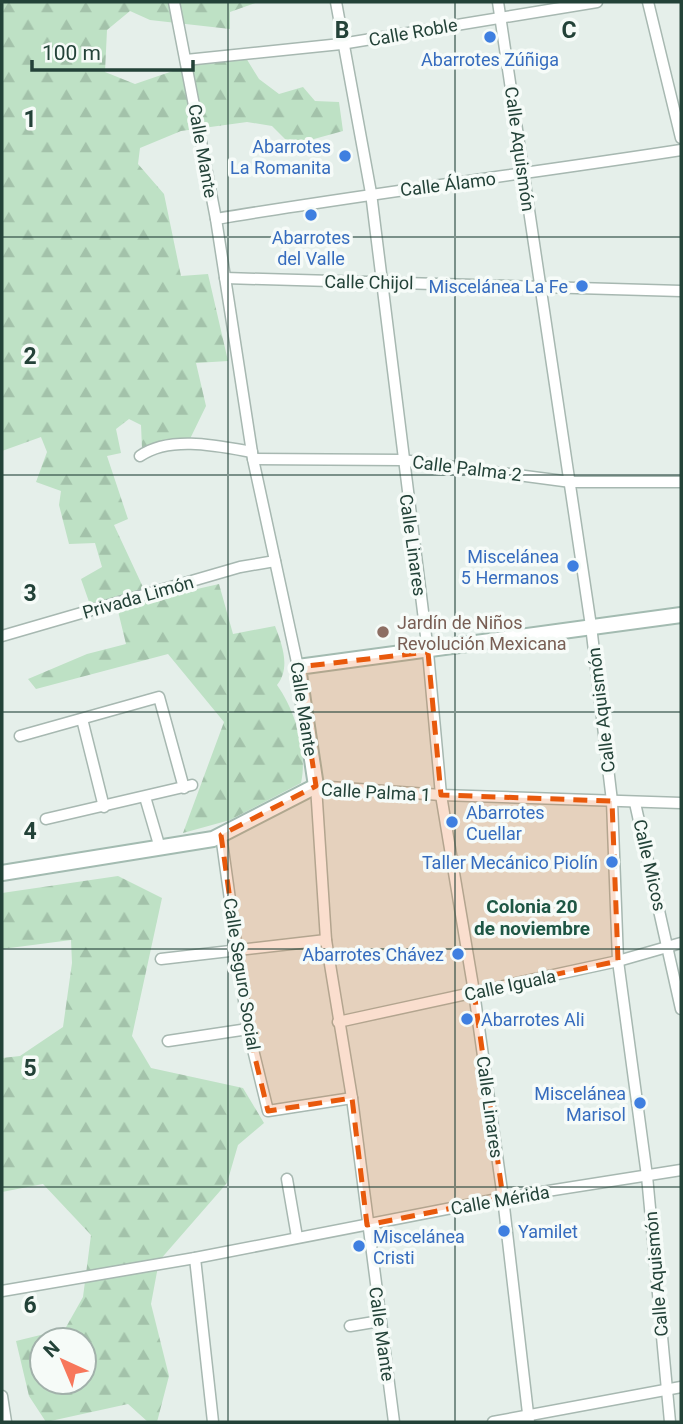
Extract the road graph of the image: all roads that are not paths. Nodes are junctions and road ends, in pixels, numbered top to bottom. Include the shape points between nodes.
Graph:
1 (174, 2) edge
2 (336, 2) edge
3 (498, 2) edge
4 (597, 2) edge
5 (648, 2) edge
6 (501, 17) junction
7 (341, 44) junction
8 (186, 60) junction
9 (681, 138) edge
10 (681, 150) edge
11 (523, 175) junction
12 (371, 193) junction
13 (216, 219) junction
14 (225, 278) junction
15 (383, 284) junction
16 (541, 285) junction
17 (681, 290) edge
18 (253, 455) junction
19 (140, 456) dead end
20 (402, 460) junction
21 (571, 482) junction
22 (681, 482) edge
23 (275, 561) junction
24 (681, 615) edge
25 (591, 626) junction
26 (2, 636) edge
27 (428, 652) junction
28 (298, 667) junction
29 (82, 719) junction
30 (20, 736) dead end
31 (316, 786) junction
32 (441, 795) junction
33 (145, 797) junction
34 (612, 802) junction
35 (635, 803) junction
36 (681, 803) edge
37 (104, 807) junction
38 (46, 819) dead end
39 (221, 835) junction
40 (160, 848) junction
41 (2, 873) edge
42 (326, 940) junction
43 (681, 943) edge
44 (668, 946) junction
45 (236, 948) junction
46 (161, 959) dead end
47 (618, 961) junction
48 (474, 992) junction
49 (681, 1009) edge
50 (338, 1022) junction
51 (248, 1029) junction
52 (168, 1041) dead end
53 (352, 1098) junction
54 (681, 1170) edge
55 (647, 1176) junction
56 (287, 1180) dead end
57 (503, 1198) junction
58 (368, 1225) junction
59 (297, 1237) junction
60 (195, 1258) junction
61 (2, 1291) edge
62 (380, 1321) junction
63 (350, 1326) dead end
64 (681, 1387) edge
65 (666, 1389) junction
66 (2, 1396) edge
67 (528, 1419) edge
68 (6, 1422) edge
69 (213, 1422) edge
70 (394, 1422) edge
71 (492, 1422) edge
72 (670, 1422) edge

1 - 8 street, Calle Mante
2 - 7 street, Calle Linares
3 - 6 street, Calle Aquismón
4 - 6 street, Calle Roble
5 - 9 street
6 - 7 street, Calle Roble
6 - 11 street, Calle Aquismón
7 - 8 street, Calle Roble
7 - 12 street, Calle Linares
8 - 13 street, Calle Mante
10 - 11 street, Calle Álamo
11 - 12 street, Calle Álamo
11 - 16 street, Calle Aquismón
12 - 13 street, Calle Álamo
12 - 15 street, Calle Linares
13 - 14 street, Calle Mante
14 - 15 street, Calle Chijol
14 - 18 street, Calle Mante
15 - 16 street, Calle Chijol
15 - 20 street, Calle Linares
16 - 17 street, Calle Chijol
16 - 21 street, Calle Aquismón
18 - 19 street, Calle Palma 2 via 187,445 149,450
18 - 20 street, Calle Palma 2
18 - 23 street, Calle Mante
20 - 21 street, Calle Palma 2
20 - 27 street, Calle Linares
21 - 22 street, Calle Palma 2
21 - 25 street, Calle Aquismón
23 - 26 street, Privada Limón
23 - 28 street, Calle Mante
24 - 25 street
25 - 27 street
25 - 34 street, Calle Aquismón
27 - 28 street
27 - 32 street, Calle Linares
28 - 31 street, Calle Mante
29 - 30 street
29 - 33 street via 159,697 188,787
29 - 37 street
31 - 32 street, Calle Palma 1
31 - 39 street, Calle Palma 1
31 - 42 street, Calle Mante
32 - 34 street, Calle Palma 1
32 - 48 street, Calle Linares
33 - 37 street
33 - 40 street
34 - 35 street, Calle Palma 1
34 - 47 street, Calle Aquismón
35 - 36 street, Calle Palma 1
35 - 44 street, Calle Micos
37 - 38 street
39 - 40 street, Calle Palma 1
39 - 45 street, Calle Seguro Social
40 - 41 street, Calle Palma 1
42 - 45 street
42 - 50 street, Calle Mante
43 - 44 street, Calle Iguala
44 - 47 street, Calle Iguala
44 - 49 street, Calle Micos
45 - 46 street
45 - 51 street, Calle Seguro Social
47 - 48 street, Calle Iguala
47 - 55 street, Calle Aquismón
48 - 50 street, Calle Iguala
48 - 57 street, Calle Linares
50 - 53 street, Calle Mante
51 - 52 street
51 - 53 street, Calle Seguro Social via 268,1111
53 - 58 street, Calle Mante
54 - 55 street, Calle Mérida
55 - 57 street, Calle Mérida
55 - 65 street, Calle Aquismón
56 - 59 street
57 - 58 street, Calle Mérida
57 - 67 street, Calle Linares
58 - 59 street, Calle Mérida
58 - 62 street, Calle Mante
59 - 60 street, Calle Mérida
60 - 61 street, Calle Mérida
60 - 69 street
62 - 63 street
62 - 70 street, Calle Mante
64 - 65 street
65 - 67 street
65 - 72 street, Calle Aquismón
66 - 68 street
67 - 71 street

